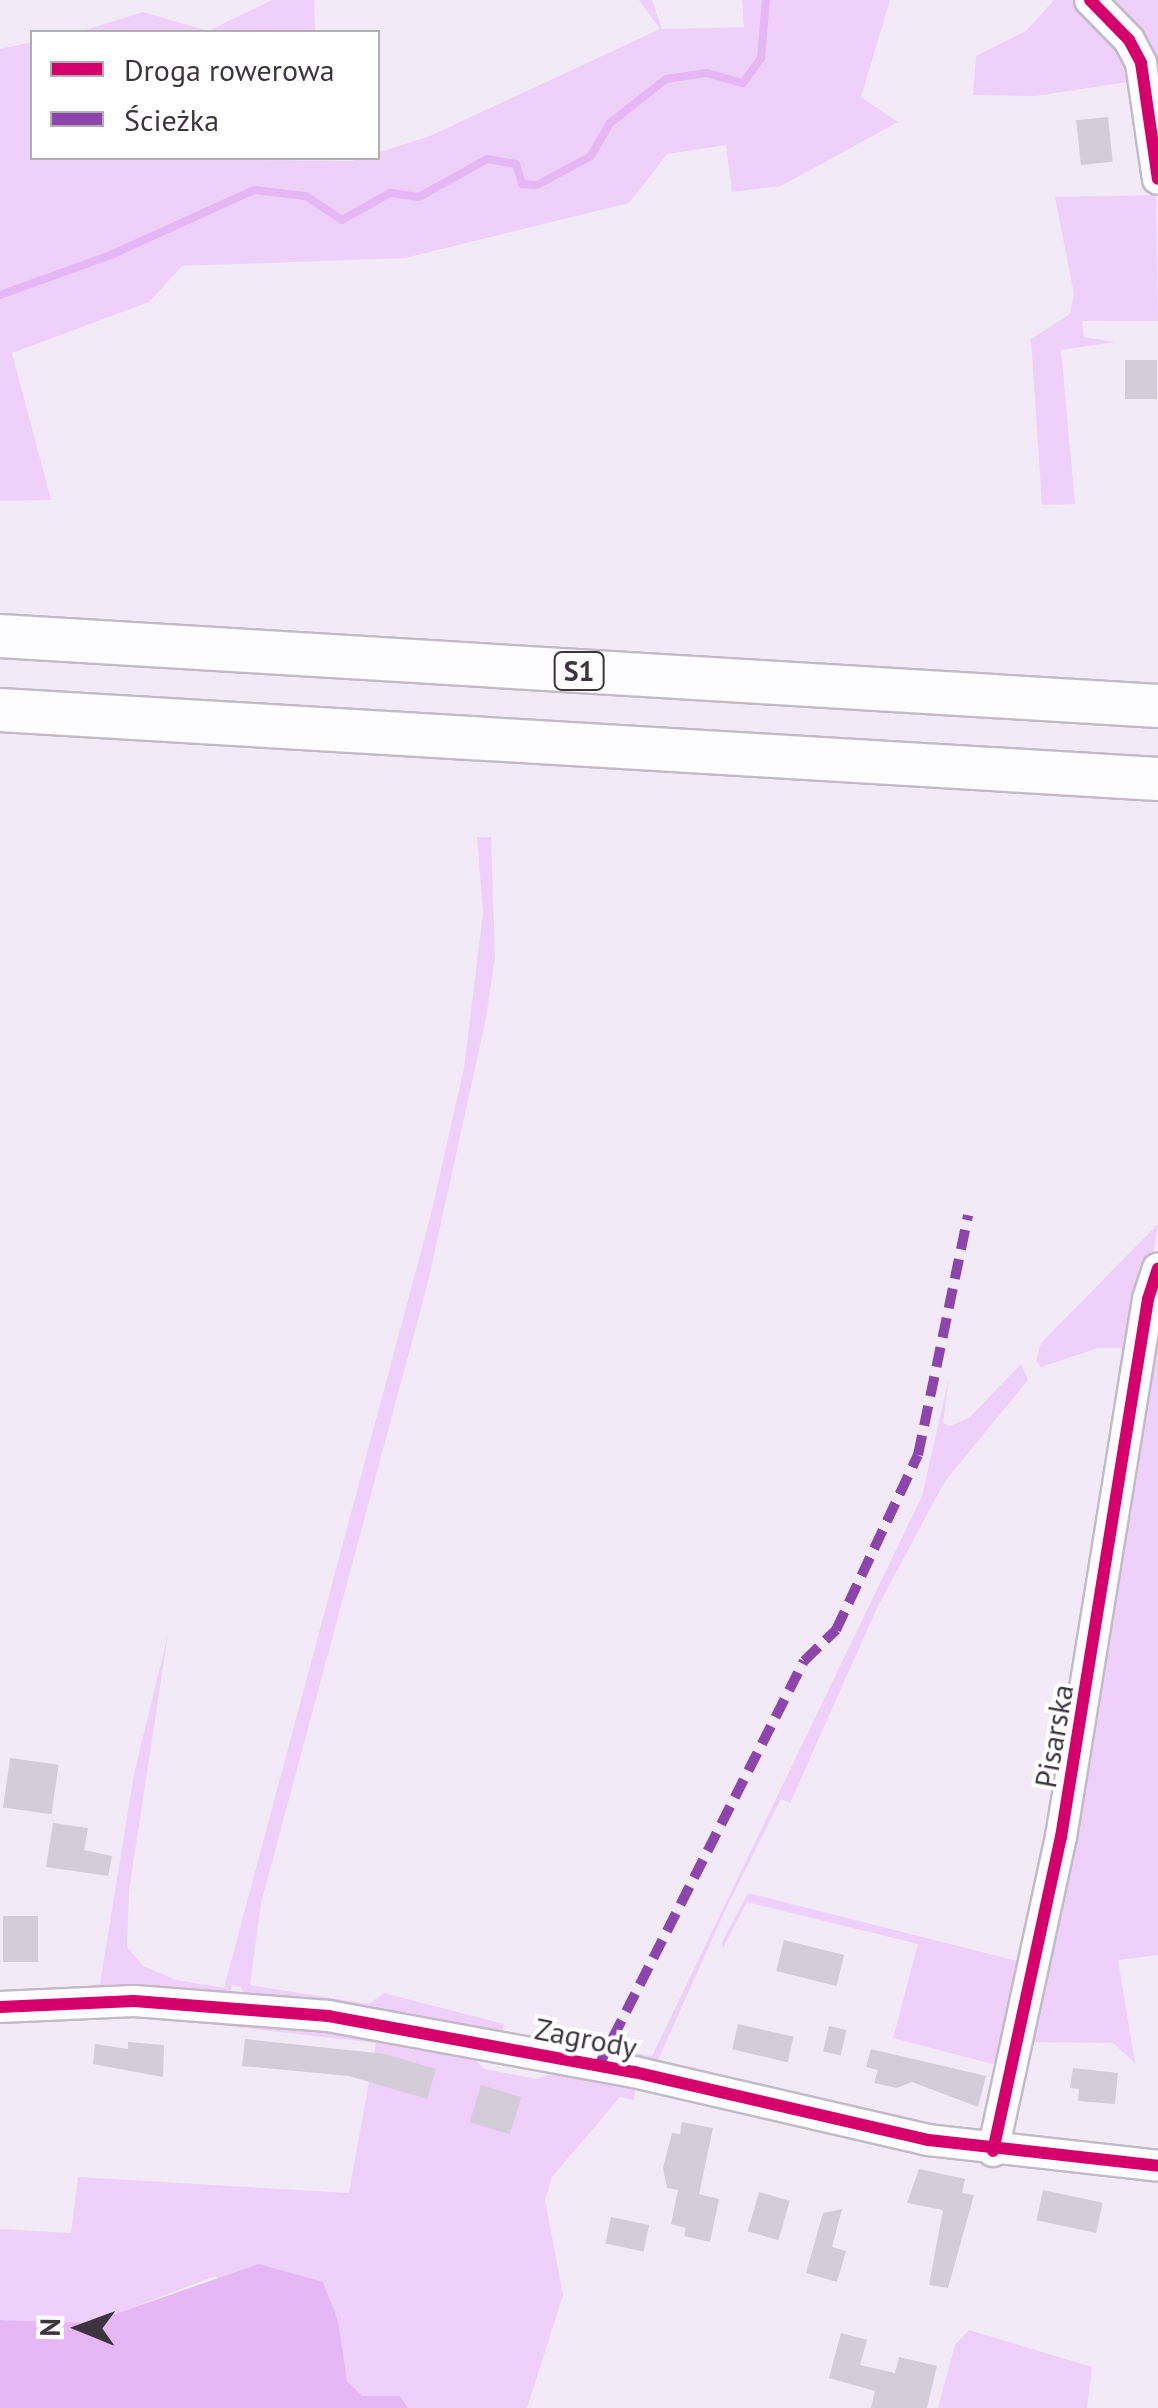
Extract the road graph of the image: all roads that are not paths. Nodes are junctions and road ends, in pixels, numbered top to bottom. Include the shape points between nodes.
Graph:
1 (1090, 0) edge
2 (1158, 179) edge
3 (0, 636) edge
4 (1158, 706) edge
5 (0, 710) edge
6 (1158, 779) edge
7 (1158, 1269) edge
8 (0, 2007) edge
9 (993, 2150) junction
10 (1158, 2166) edge

1 - 2 street via 1129,40 1141,63
3 - 4 highway, S1
5 - 6 highway
7 - 9 street, Pisarska via 1061,1837
8 - 9 street, Zagrody via 134,2001 328,2016 634,2072
9 - 10 street, Zagrody

